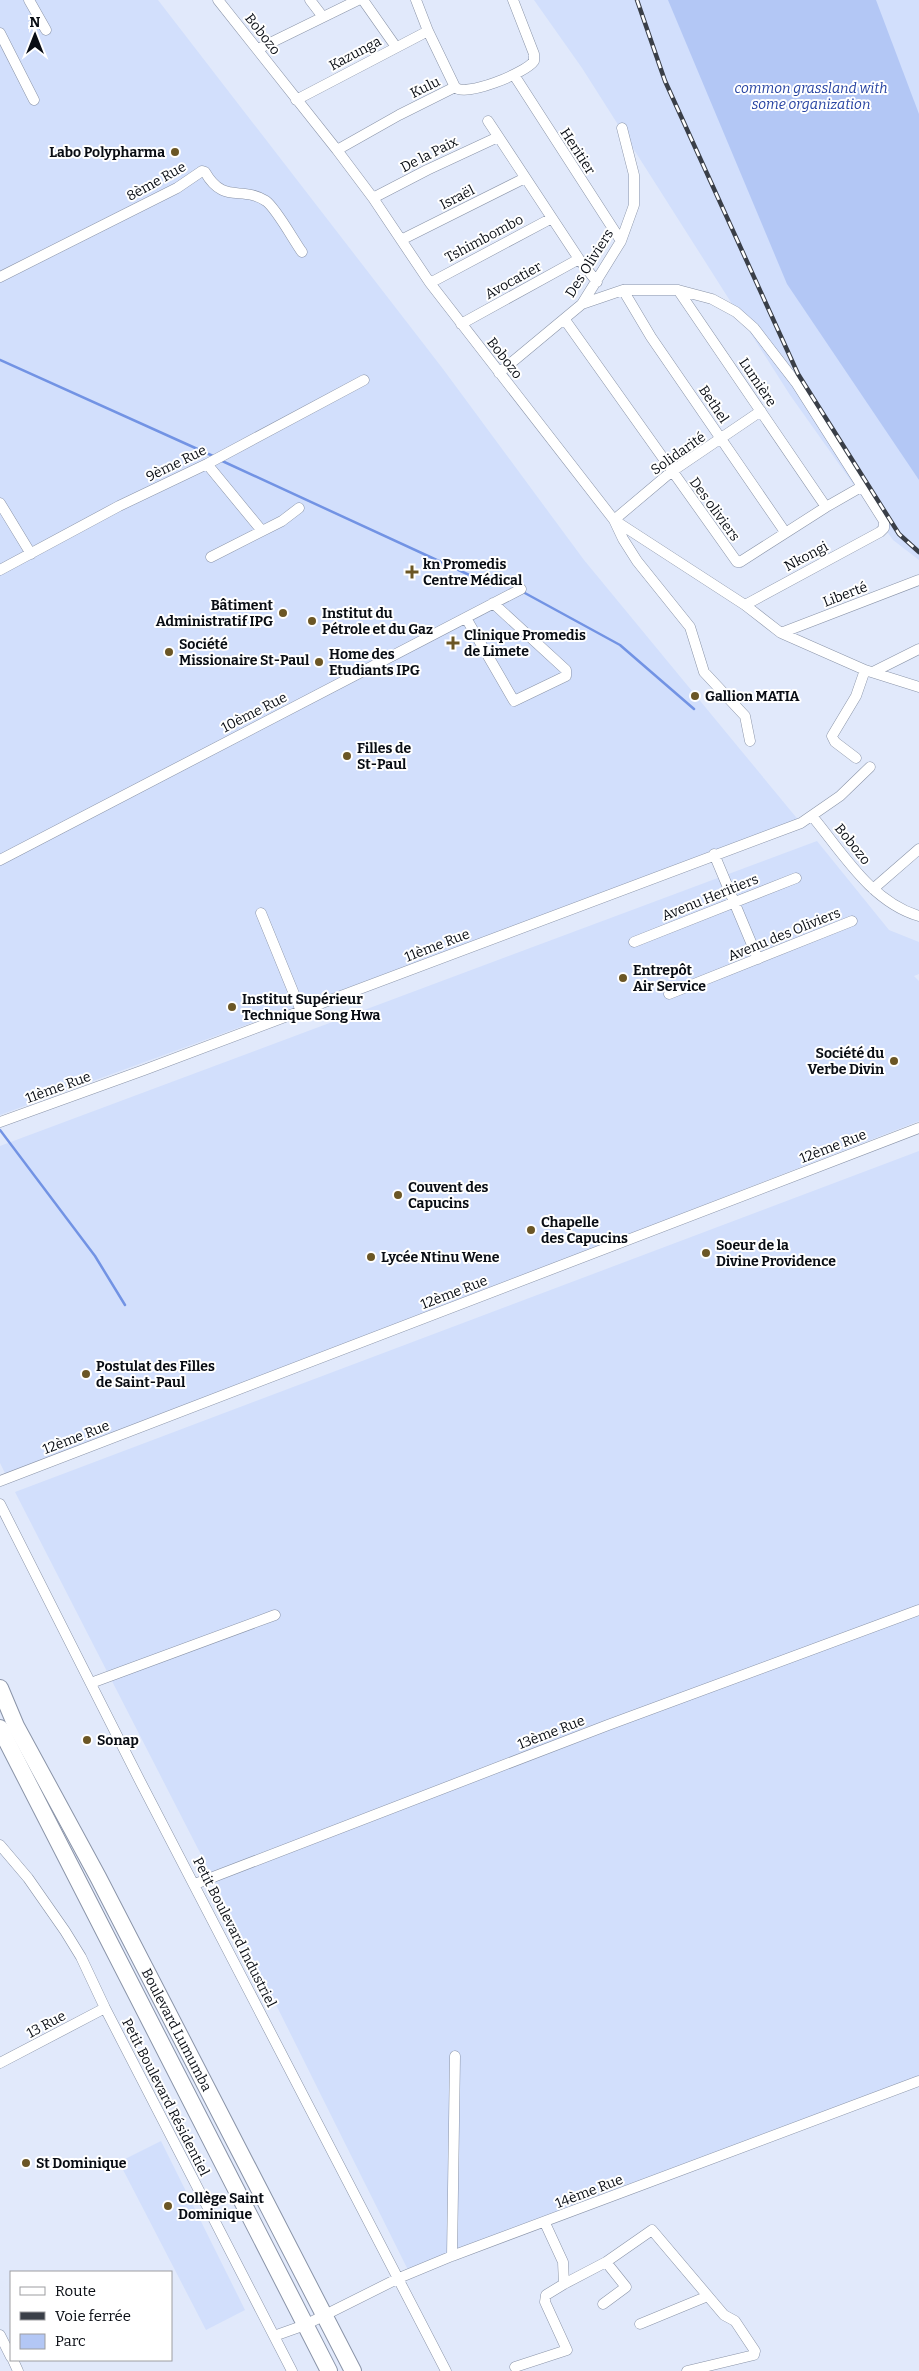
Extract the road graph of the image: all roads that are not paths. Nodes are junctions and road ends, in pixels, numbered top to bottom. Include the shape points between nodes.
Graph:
1 (29, 0) edge
2 (218, 0) edge
3 (310, 0) edge
4 (358, 0) edge
5 (363, 0) edge
6 (416, 0) edge
7 (513, 0) edge
8 (323, 17) junction
9 (46, 30) dead end
10 (428, 32) junction
11 (0, 33) edge
12 (396, 47) junction
13 (258, 49) junction
14 (514, 76) junction
15 (455, 87) junction
16 (34, 100) dead end
17 (296, 100) junction
18 (488, 121) dead end
19 (622, 128) dead end
20 (498, 137) junction
21 (337, 150) junction
22 (525, 178) junction
23 (374, 198) junction
24 (552, 218) junction
25 (401, 240) junction
26 (621, 241) junction
27 (302, 252) dead end
28 (579, 259) junction
29 (0, 277) edge
30 (597, 282) junction
31 (430, 284) junction
32 (623, 290) junction
33 (678, 290) junction
34 (582, 304) junction
35 (565, 320) junction
36 (461, 324) junction
37 (499, 374) junction
38 (364, 380) dead end
39 (761, 410) junction
40 (721, 439) junction
41 (207, 464) junction
42 (672, 472) junction
43 (861, 487) junction
44 (0, 503) edge
45 (826, 507) junction
46 (299, 508) dead end
47 (614, 520) junction
48 (262, 531) junction
49 (786, 532) junction
50 (31, 554) junction
51 (211, 557) dead end
52 (0, 570) edge
53 (919, 580) edge
54 (521, 589) dead end
55 (493, 603) junction
56 (745, 605) junction
57 (466, 618) junction
58 (781, 633) junction
59 (919, 649) edge
60 (869, 671) junction
61 (919, 687) edge
62 (750, 741) dead end
63 (856, 758) dead end
64 (870, 767) dead end
65 (812, 816) junction
66 (919, 850) edge
67 (714, 854) junction
68 (0, 860) edge
69 (796, 878) dead end
70 (873, 889) junction
71 (734, 902) junction
72 (261, 913) dead end
73 (919, 916) edge
74 (852, 921) dead end
75 (634, 942) dead end
76 (758, 958) junction
77 (669, 994) dead end
78 (301, 1011) junction
79 (4, 1121) edge
80 (919, 1128) edge
81 (0, 1482) edge
82 (0, 1504) edge
83 (919, 1610) edge
84 (275, 1615) dead end
85 (91, 1683) junction
86 (0, 1688) edge
87 (0, 1728) edge
88 (0, 1845) edge
89 (195, 1884) junction
90 (105, 2008) junction
91 (455, 2056) dead end
92 (0, 2063) edge
93 (919, 2081) edge
94 (545, 2223) junction
95 (452, 2256) junction
96 (606, 2262) junction
97 (399, 2278) junction
98 (564, 2284) junction
99 (708, 2296) junction
100 (603, 2304) dead end
101 (324, 2316) junction
102 (640, 2324) dead end
103 (306, 2325) junction
104 (0, 2335) edge
105 (274, 2336) junction
106 (10, 2354) edge
107 (515, 2367) dead end
108 (292, 2371) edge
109 (329, 2371) edge
110 (353, 2371) edge
111 (446, 2371) edge
112 (687, 2371) edge

1 - 9 street
2 - 13 street, Bobozo
3 - 8 street
4 - 8 street
5 - 12 street
6 - 10 street
7 - 14 street, Kulu via 534,54 534,61 528,68
8 - 13 street
10 - 12 street, Kazunga
10 - 15 street
11 - 16 street
12 - 17 street, Kazunga
13 - 17 street, Bobozo
14 - 15 street, Kulu via 471,90 462,91
14 - 26 street, Heritier
15 - 21 street, Kulu
17 - 21 street, Bobozo
18 - 20 street
19 - 26 street, Des Oliviers via 634,175 634,205
20 - 22 street
20 - 23 street, De la Paix
21 - 23 street, Bobozo
22 - 24 street
22 - 25 street, Israël
23 - 25 street, Bobozo
24 - 28 street
24 - 31 street, Tshimbombo
25 - 31 street, Bobozo
26 - 30 street, Des Oliviers
27 - 29 street, 8ème Rue via 268,202 220,191 202,172 177,188
28 - 30 street
28 - 36 street, Avocatier
30 - 34 street, Des Oliviers
31 - 36 street, Bobozo
32 - 33 street
32 - 34 street
32 - 40 street, Bethel via 650,336
33 - 39 street, Lumière
33 - 43 street via 712,299 736,312 754,328 797,384
34 - 35 street, Des Oliviers
35 - 37 street, Des Oliviers
35 - 42 street, Des Oliviers
36 - 37 street, Bobozo
37 - 47 street, Bobozo
38 - 41 street, 9ème Rue
39 - 40 street, Solidarité
39 - 45 street, Lumière
40 - 42 street, Solidarité
40 - 49 street, Bethel
41 - 48 street
41 - 50 street, 9ème Rue via 119,506
42 - 47 street, Solidarité
42 - 49 street, Des oliviers via 737,562
43 - 45 street
43 - 56 street, Nkongi via 884,521 884,528
44 - 50 street
45 - 49 street
46 - 48 street
47 - 56 street
47 - 62 street, Bobozo via 637,561 690,627 704,672 745,716
48 - 51 street
50 - 52 street, 9ème Rue
53 - 58 street, Liberté
54 - 55 street, 10ème Rue
55 - 57 street, 10ème Rue
55 - 57 street via 566,670 566,676 514,701
56 - 58 street
57 - 68 street, 10ème Rue
58 - 60 street
59 - 60 street
60 - 61 street
60 - 63 street via 832,736
64 - 65 street, 11ème Rue via 840,796
65 - 67 street, 11ème Rue via 802,823
65 - 70 street, Bobozo
66 - 70 street
67 - 71 street
67 - 78 street, 11ème Rue
69 - 71 street, Avenu Heritiers
70 - 73 street, Bobozo via 906,912
71 - 75 street, Avenu Heritiers
71 - 76 street
72 - 78 street
74 - 76 street, Avenu des Oliviers
76 - 77 street, Avenu des Oliviers
78 - 79 street, 11ème Rue
80 - 81 street, 12ème Rue
82 - 85 street, Petit Boulevard Industriel
83 - 89 street, 13ème Rue
84 - 85 street
85 - 89 street, Petit Boulevard Industriel
86 - 101 highway, Boulevard Lumumba via 16,1726 103,1886
87 - 103 highway, Boulevard Lumumba
88 - 90 street, Petit Boulevard Résidentiel via 66,1931
89 - 97 street, Petit Boulevard Industriel
90 - 92 street, 13 Rue
90 - 105 street, Petit Boulevard Résidentiel
91 - 95 street
93 - 94 street, 14ème Rue
94 - 95 street, 14ème Rue
94 - 98 street via 563,2262
95 - 97 street, 14ème Rue
96 - 98 street
96 - 99 street via 652,2230
96 - 100 street via 626,2287
97 - 101 street, 14ème Rue
97 - 111 street, Petit Boulevard Industriel
98 - 107 street via 546,2295 545,2302 568,2347 565,2352
99 - 102 street
99 - 112 street via 724,2315 735,2320 755,2354
101 - 103 street, 14ème Rue
101 - 110 highway, Boulevard Lumumba
103 - 105 street, 14ème Rue
103 - 109 highway, Boulevard Lumumba
104 - 106 street
105 - 108 street, Petit Boulevard Résidentiel

